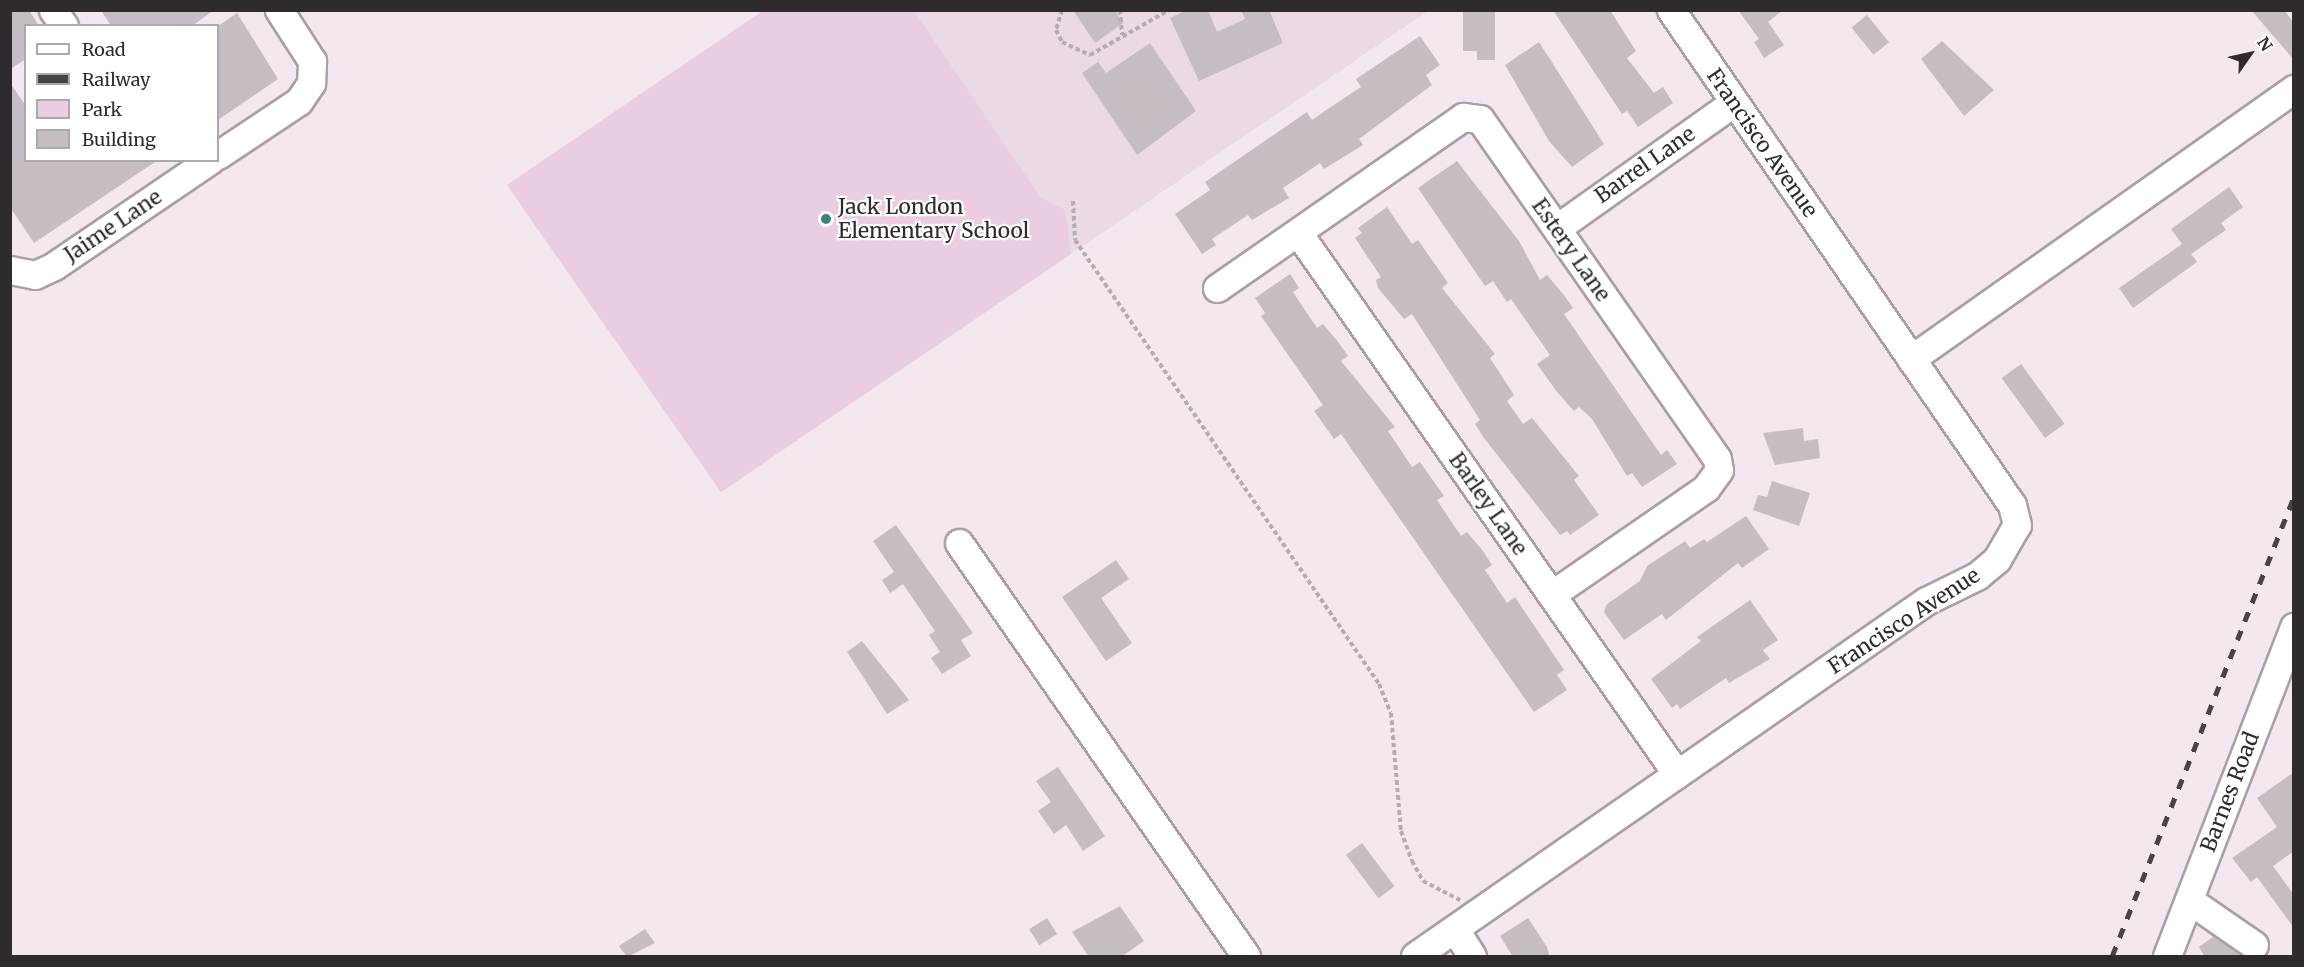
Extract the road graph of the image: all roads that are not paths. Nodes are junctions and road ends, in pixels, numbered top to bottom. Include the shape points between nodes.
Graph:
1 (53, 10) edge
2 (279, 10) edge
3 (1671, 10) edge
4 (62, 24) edge
5 (2294, 89) edge
6 (1734, 102) junction
7 (219, 154) edge
8 (207, 162) edge
9 (1557, 228) junction
10 (1299, 234) junction
11 (10, 270) edge
12 (1217, 288) dead end
13 (1911, 359) junction
14 (959, 543) dead end
15 (1551, 595) junction
16 (2294, 627) edge
17 (1677, 774) junction
18 (2189, 900) junction
19 (1463, 923) junction
20 (2254, 945) dead end
21 (1246, 957) edge
22 (1415, 957) edge
23 (1472, 957) edge
24 (2167, 957) edge

1 - 4 street
2 - 7 street via 312,61 311,83 299,101
3 - 6 street, Francisco Avenue
5 - 13 street via 2220,146
6 - 9 street, Barrel Lane
6 - 13 street, Francisco Avenue
8 - 11 street, Jaime Lane via 54,266 35,275
9 - 10 street, Estery Lane via 1480,119 1471,116 1462,117
9 - 15 street, Estery Lane via 1717,459 1719,470 1706,488
10 - 12 street, Estery Lane
10 - 15 street, Barley Lane
13 - 17 street, Francisco Avenue via 2012,504 2017,525 2011,537 1977,576 1926,601
14 - 21 street
15 - 17 street, Barley Lane
16 - 18 street, Barnes Road
17 - 19 street, Francisco Avenue
18 - 20 street
18 - 24 street, Barnes Road
19 - 22 street, Francisco Avenue
19 - 23 street

